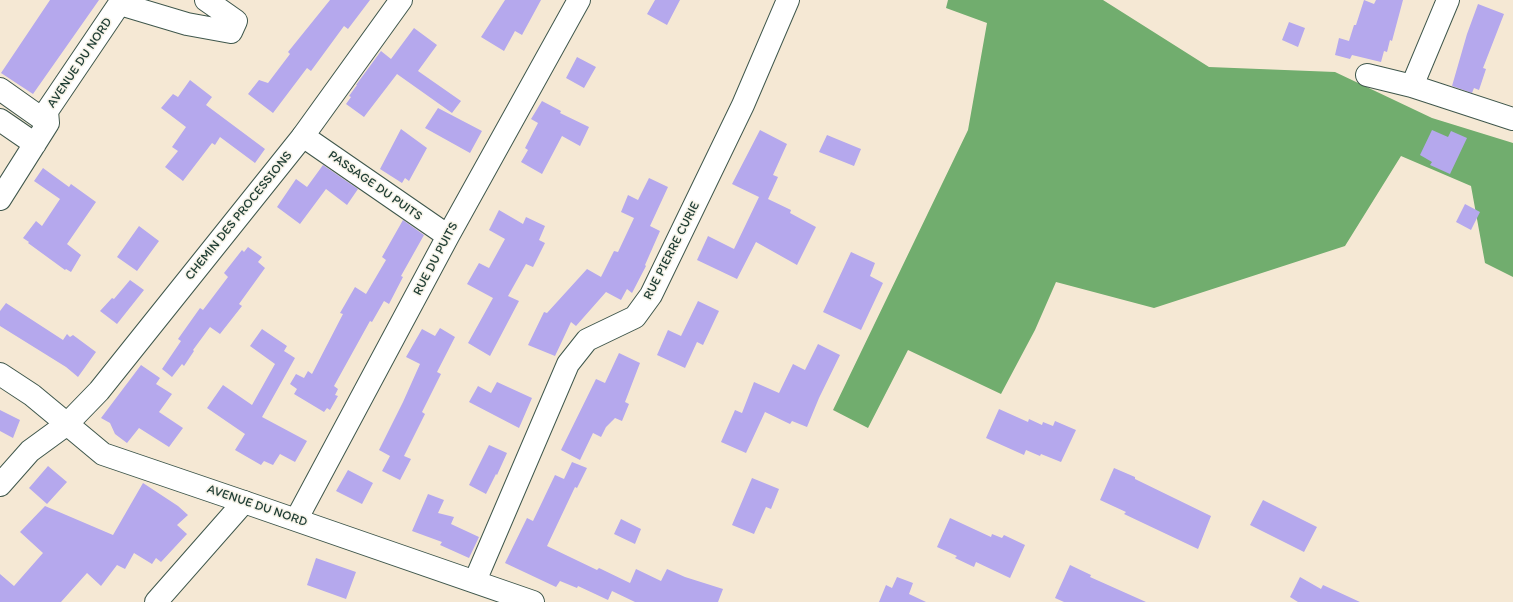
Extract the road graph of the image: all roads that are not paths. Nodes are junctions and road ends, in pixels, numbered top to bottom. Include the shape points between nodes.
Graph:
1 (206, 0) edge
2 (401, 0) edge
3 (579, 0) edge
4 (788, 0) edge
5 (1448, 0) edge
6 (121, 2) edge
7 (1367, 76) dead end
8 (1412, 86) junction
9 (0, 89) edge
10 (1513, 119) edge
11 (0, 120) edge
12 (48, 123) junction
13 (303, 136) junction
14 (35, 144) junction
15 (0, 198) edge
16 (448, 236) junction
17 (0, 374) edge
18 (67, 424) junction
19 (0, 485) edge
20 (244, 502) junction
21 (296, 520) junction
22 (475, 581) junction
23 (156, 602) edge
24 (533, 602) edge

1 - 6 street, AVENUE DU NORD via 236,21 231,32 187,24
2 - 13 street, CHEMIN DES PROCESSIONS
3 - 16 street, RUE DU PUITS
4 - 22 street, RUE PIERRE CURIE via 744,105 651,295 635,317 587,340 568,364
5 - 8 street
6 - 12 street, AVENUE DU NORD via 46,111
7 - 8 street
8 - 10 street
9 - 12 street, AVENUE DU NORD
11 - 14 street
12 - 14 street, AVENUE DU NORD
13 - 16 street, PASSAGE DU PUITS
13 - 18 street, CHEMIN DES PROCESSIONS via 99,392
14 - 15 street, AVENUE DU NORD
16 - 21 street, RUE DU PUITS
17 - 18 street, AVENUE DU NORD via 32,395
18 - 19 street, CHEMIN DES PROCESSIONS via 30,451
18 - 20 street, AVENUE DU NORD via 103,454
20 - 21 street, AVENUE DU NORD
20 - 23 street
21 - 22 street, AVENUE DU NORD
22 - 24 street, AVENUE DU NORD

